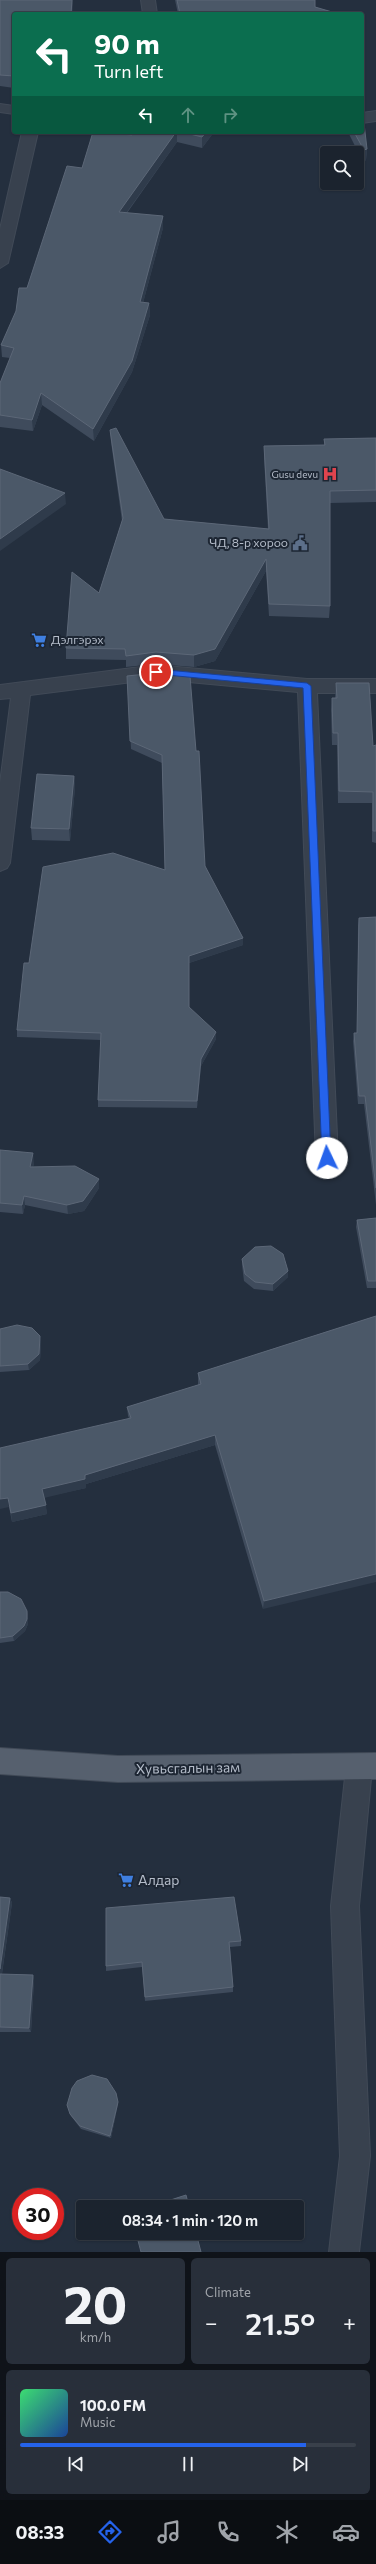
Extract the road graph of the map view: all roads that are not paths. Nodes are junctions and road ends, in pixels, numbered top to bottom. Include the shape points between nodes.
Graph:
1 (148, 0) edge
2 (150, 12) edge
3 (0, 108) edge
4 (12, 110) edge
5 (376, 116) edge
6 (364, 118) edge
7 (30, 134) edge
8 (0, 263) edge
9 (307, 686) junction
10 (376, 686) edge
11 (21, 691) junction
12 (0, 692) edge
13 (0, 863) edge
14 (327, 1158) dead end
15 (0, 1761) edge
16 (367, 1767) edge
17 (344, 2252) edge

1 - 2 street
3 - 4 street
5 - 6 street
7 - 8 street
9 - 10 street
9 - 11 street via 156,672
9 - 14 street
11 - 12 street
11 - 13 street
15 - 16 main road, Хувьсгалын зам via 118,1769
16 - 17 street via 345,1906 355,2156

